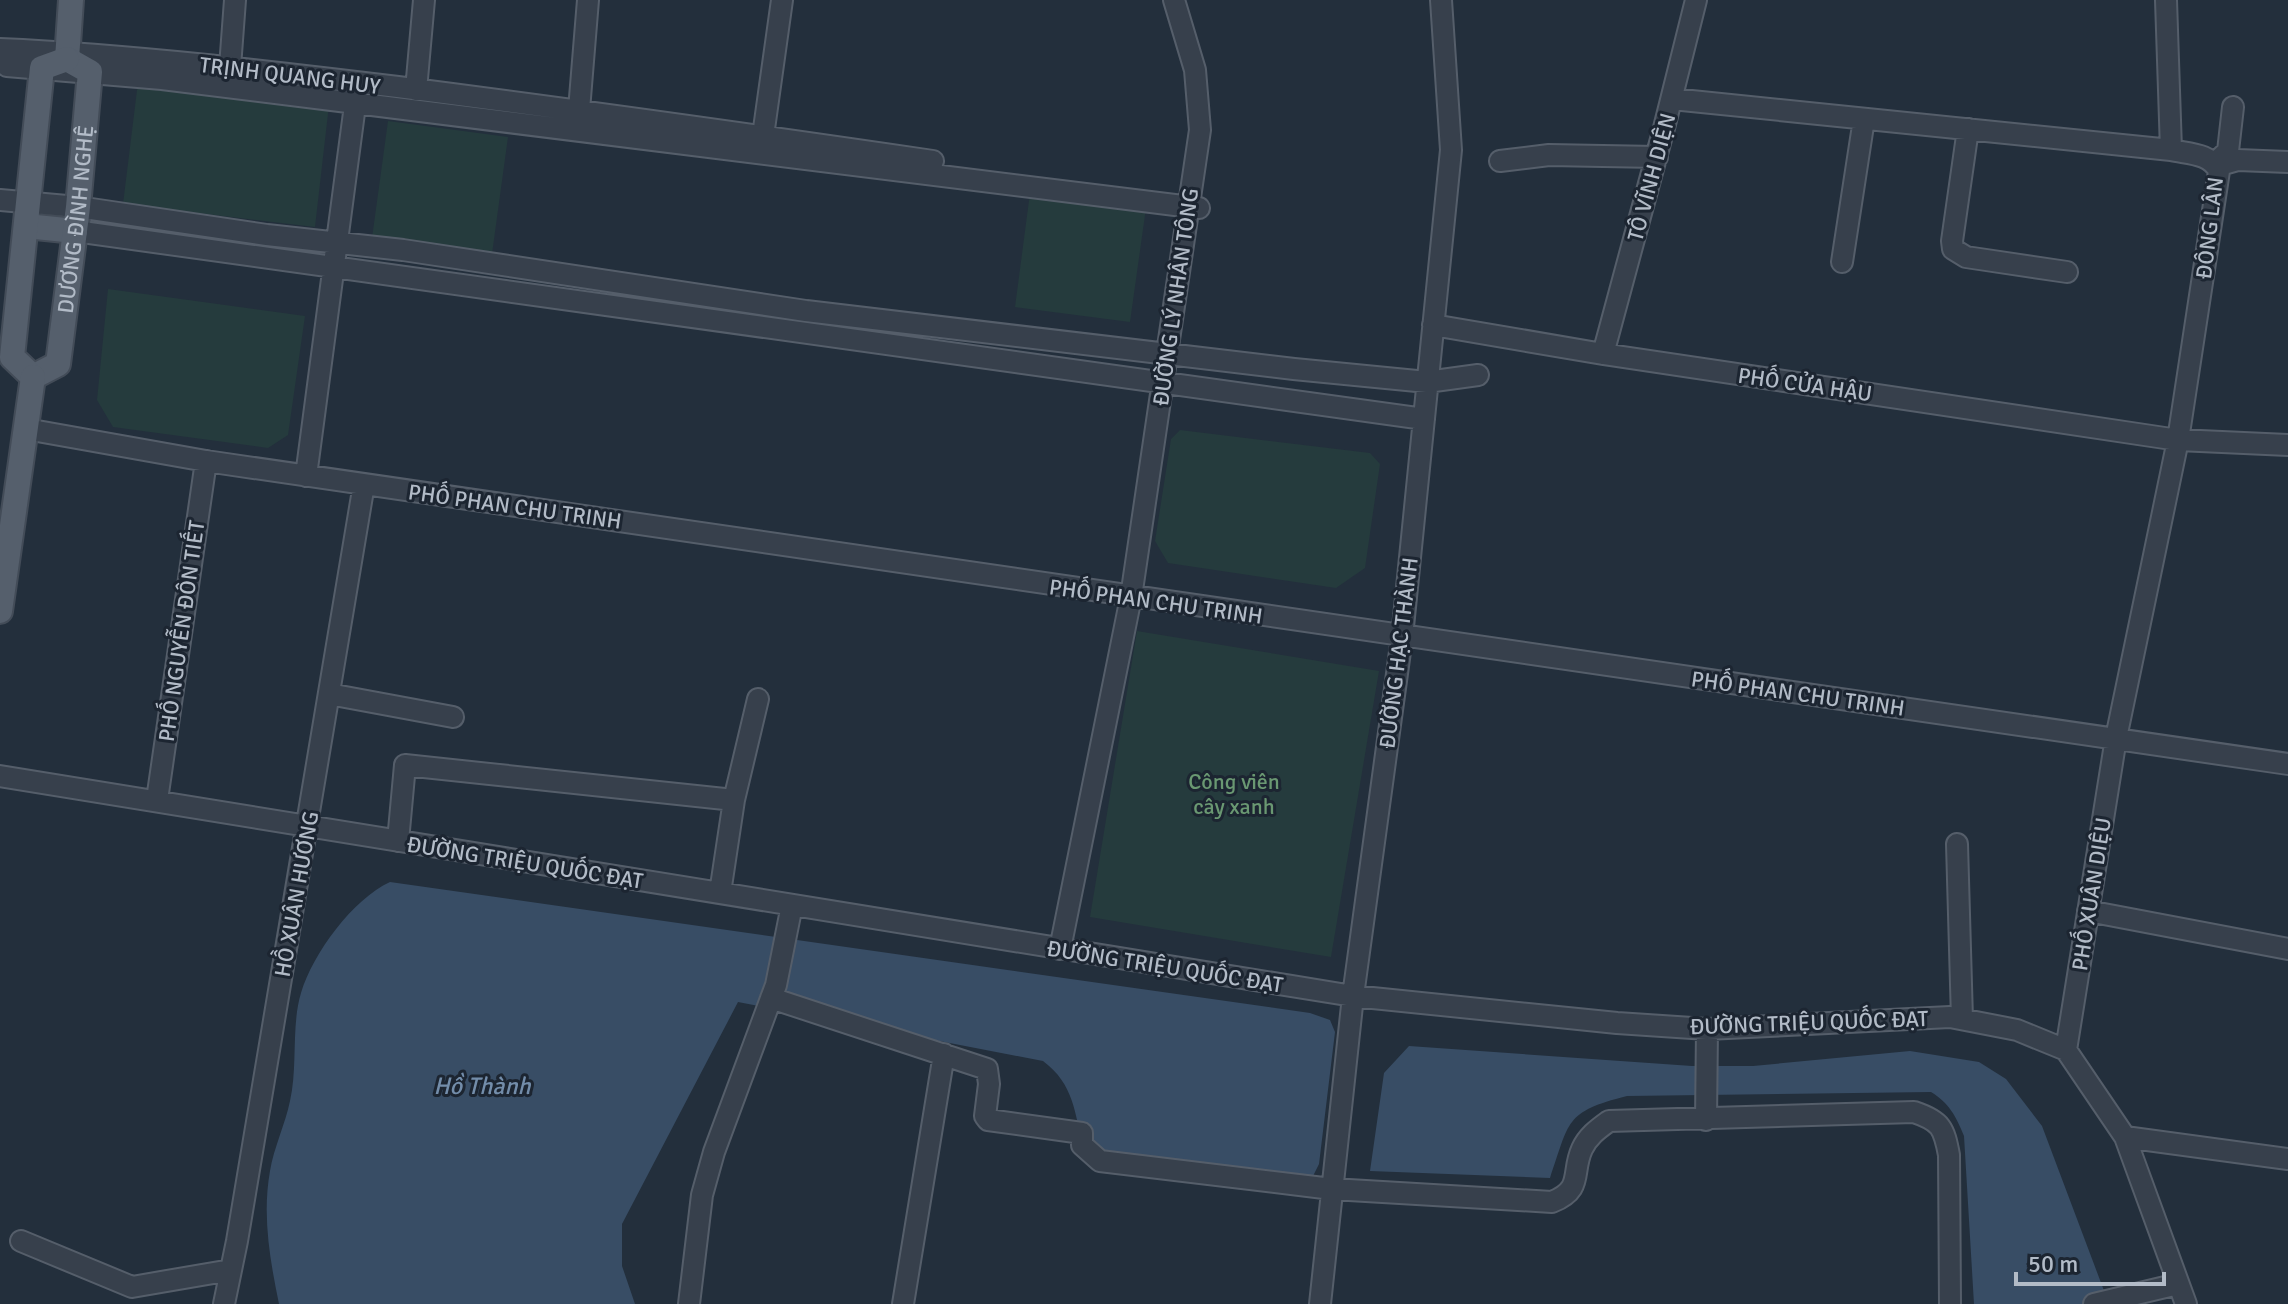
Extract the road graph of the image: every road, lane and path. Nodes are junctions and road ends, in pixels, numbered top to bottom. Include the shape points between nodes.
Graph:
1 (71, 0) edge
2 (235, 0) edge
3 (424, 0) edge
4 (588, 0) edge
5 (782, 0) edge
6 (1441, 0) edge
7 (1696, 0) edge
8 (2166, 0) edge
9 (1181, 1) edge
10 (67, 55) junction
11 (4, 57) edge
12 (230, 67) junction
13 (42, 68) junction
14 (90, 72) junction
15 (416, 90) junction
16 (357, 93) junction
17 (1672, 99) junction
18 (2233, 107) dead end
19 (579, 110) junction
20 (1864, 119) junction
21 (1968, 129) junction
22 (763, 136) junction
23 (2171, 150) junction
24 (1657, 157) junction
25 (1500, 161) dead end
26 (2288, 162) edge
27 (2216, 165) junction
28 (0, 200) edge
29 (29, 201) junction
30 (1193, 204) junction
31 (78, 207) junction
32 (26, 226) junction
33 (75, 231) junction
34 (337, 242) junction
35 (1842, 262) dead end
36 (334, 268) junction
37 (2067, 272) dead end
38 (1433, 325) junction
39 (1166, 353) junction
40 (1603, 354) junction
41 (1478, 375) dead end
42 (33, 377) junction
43 (1427, 382) junction
44 (1163, 383) junction
45 (1424, 419) junction
46 (26, 429) junction
47 (2178, 440) junction
48 (2288, 445) edge
49 (206, 461) junction
50 (306, 476) junction
51 (364, 484) junction
52 (1131, 597) junction
53 (0, 611) edge
54 (1402, 637) junction
55 (329, 694) junction
56 (758, 699) dead end
57 (453, 717) dead end
58 (2116, 738) junction
59 (2288, 764) edge
60 (0, 776) edge
61 (157, 800) junction
62 (734, 800) junction
63 (307, 826) junction
64 (398, 841) junction
65 (1957, 844) dead end
66 (720, 893) junction
67 (792, 905) junction
68 (2088, 911) junction
69 (1060, 949) junction
70 (2288, 949) edge
71 (774, 992) junction
72 (1353, 996) junction
73 (1962, 1019) junction
74 (1707, 1029) junction
75 (2066, 1050) junction
76 (944, 1054) junction
77 (1706, 1120) junction
78 (2125, 1137) junction
79 (2288, 1159) edge
80 (1332, 1189) junction
81 (21, 1241) dead end
82 (231, 1270) junction
83 (2178, 1284) junction
84 (224, 1304) edge
85 (689, 1304) edge
86 (903, 1304) edge
87 (1320, 1304) edge
88 (1950, 1304) edge
89 (2094, 1304) edge
90 (2186, 1304) edge

1 - 10 main road
2 - 12 street
3 - 15 street
4 - 19 street
5 - 22 street
6 - 38 street, ĐƯỜNG HẠC THÀNH via 1451,150
7 - 17 street, TÔ VĨNH DIỆN
8 - 23 street
9 - 30 street, ĐƯỜNG LÝ NHÂN TÔNG via 1200,130
10 - 11 street, TRỊNH QUANG HUY
10 - 12 street, TRỊNH QUANG HUY
10 - 13 main road
10 - 14 main road
11 - 13 street
12 - 16 street, TRỊNH QUANG HUY
13 - 14 street
13 - 29 main road
14 - 16 street
14 - 31 main road, DƯƠNG ĐÌNH NGHỆ
15 - 16 street, TRỊNH QUANG HUY
15 - 19 street, TRỊNH QUANG HUY
16 - 30 street
16 - 34 street
17 - 20 street, ĐÔNG LÂN
17 - 24 street, TÔ VĨNH DIỆN
18 - 27 street via 2228,151
19 - 22 street, TRỊNH QUANG HUY
20 - 21 street, ĐÔNG LÂN
20 - 35 street
21 - 23 street, ĐÔNG LÂN
21 - 37 street via 1953,249 1966,257
22 - 30 street, TRỊNH QUANG HUY
23 - 27 street, ĐÔNG LÂN via 2207,157
24 - 25 street via 1549,155
24 - 40 street, TÔ VĨNH DIỆN
26 - 27 street via 2238,160
27 - 47 street, ĐÔNG LÂN
28 - 29 street
29 - 31 street
29 - 32 main road
30 - 39 street, ĐƯỜNG LÝ NHÂN TÔNG
31 - 33 main road, DƯƠNG ĐÌNH NGHỆ
31 - 34 street
32 - 33 main road
32 - 42 main road via 12,357
33 - 36 street
33 - 42 main road, DƯƠNG ĐÌNH NGHỆ via 58,364
34 - 36 street
34 - 39 street via 806,311
36 - 44 street
36 - 50 street
38 - 40 street, PHỐ CỬA HẬU
38 - 43 street, ĐƯỜNG HẠC THÀNH
39 - 43 street
39 - 44 street, ĐƯỜNG LÝ NHÂN TÔNG
40 - 47 street, PHỐ CỬA HẬU
41 - 43 street
42 - 46 main road
43 - 45 street, ĐƯỜNG HẠC THÀNH
44 - 45 street
44 - 52 street, ĐƯỜNG LÝ NHÂN TÔNG
45 - 54 street, ĐƯỜNG HẠC THÀNH
46 - 49 street, PHỐ PHAN CHU TRINH
46 - 53 main road
47 - 48 street, PHỐ CỬA HẬU
47 - 58 street, ĐÔNG LÂN
49 - 50 street, PHỐ PHAN CHU TRINH
49 - 61 street, PHỐ NGUYỄN ĐÔN TIẾT
50 - 51 street, PHỐ PHAN CHU TRINH
51 - 52 street, PHỐ PHAN CHU TRINH
51 - 55 street, HỒ XUÂN HƯƠNG
52 - 54 street, PHỐ PHAN CHU TRINH
52 - 69 street, ĐƯỜNG LÝ NHÂN TÔNG
54 - 58 street, PHỐ PHAN CHU TRINH
54 - 72 street, ĐƯỜNG HẠC THÀNH
55 - 57 street
55 - 63 street, HỒ XUÂN HƯƠNG
56 - 62 street
58 - 59 street, PHỐ PHAN CHU TRINH
58 - 68 street, PHỐ XUÂN DIỆU
60 - 61 street, ĐƯỜNG TRIỆU QUỐC ĐẠT
61 - 63 street, ĐƯỜNG TRIỆU QUỐC ĐẠT
62 - 64 street via 405,765
62 - 66 street
63 - 64 street, ĐƯỜNG TRIỆU QUỐC ĐẠT
63 - 82 street, HỒ XUÂN HƯƠNG
64 - 66 street, ĐƯỜNG TRIỆU QUỐC ĐẠT
65 - 73 street
66 - 67 street, ĐƯỜNG TRIỆU QUỐC ĐẠT
67 - 69 street, ĐƯỜNG TRIỆU QUỐC ĐẠT
67 - 71 street
68 - 70 street
68 - 75 street, PHỐ XUÂN DIỆU
69 - 72 street, ĐƯỜNG TRIỆU QUỐC ĐẠT
71 - 76 street
71 - 85 street via 705,1183
72 - 74 street, ĐƯỜNG TRIỆU QUỐC ĐẠT
72 - 80 street, ĐƯỜNG HẠC THÀNH
73 - 74 street, ĐƯỜNG TRIỆU QUỐC ĐẠT
73 - 75 street, ĐƯỜNG TRIỆU QUỐC ĐẠT via 2017,1030
74 - 77 street
75 - 78 street
76 - 80 street via 987,1069 988,1120 1082,1133 1082,1145 1100,1161
76 - 86 street
77 - 80 street via 1609,1121 1581,1150 1576,1181 1565,1196 1552,1202
77 - 88 street via 1914,1112 1932,1118 1945,1132 1949,1155
78 - 79 street
78 - 83 street
80 - 87 street, ĐƯỜNG HẠC THÀNH
81 - 82 street via 132,1287
82 - 84 street, HỒ XUÂN HƯƠNG
83 - 89 street
83 - 90 street

